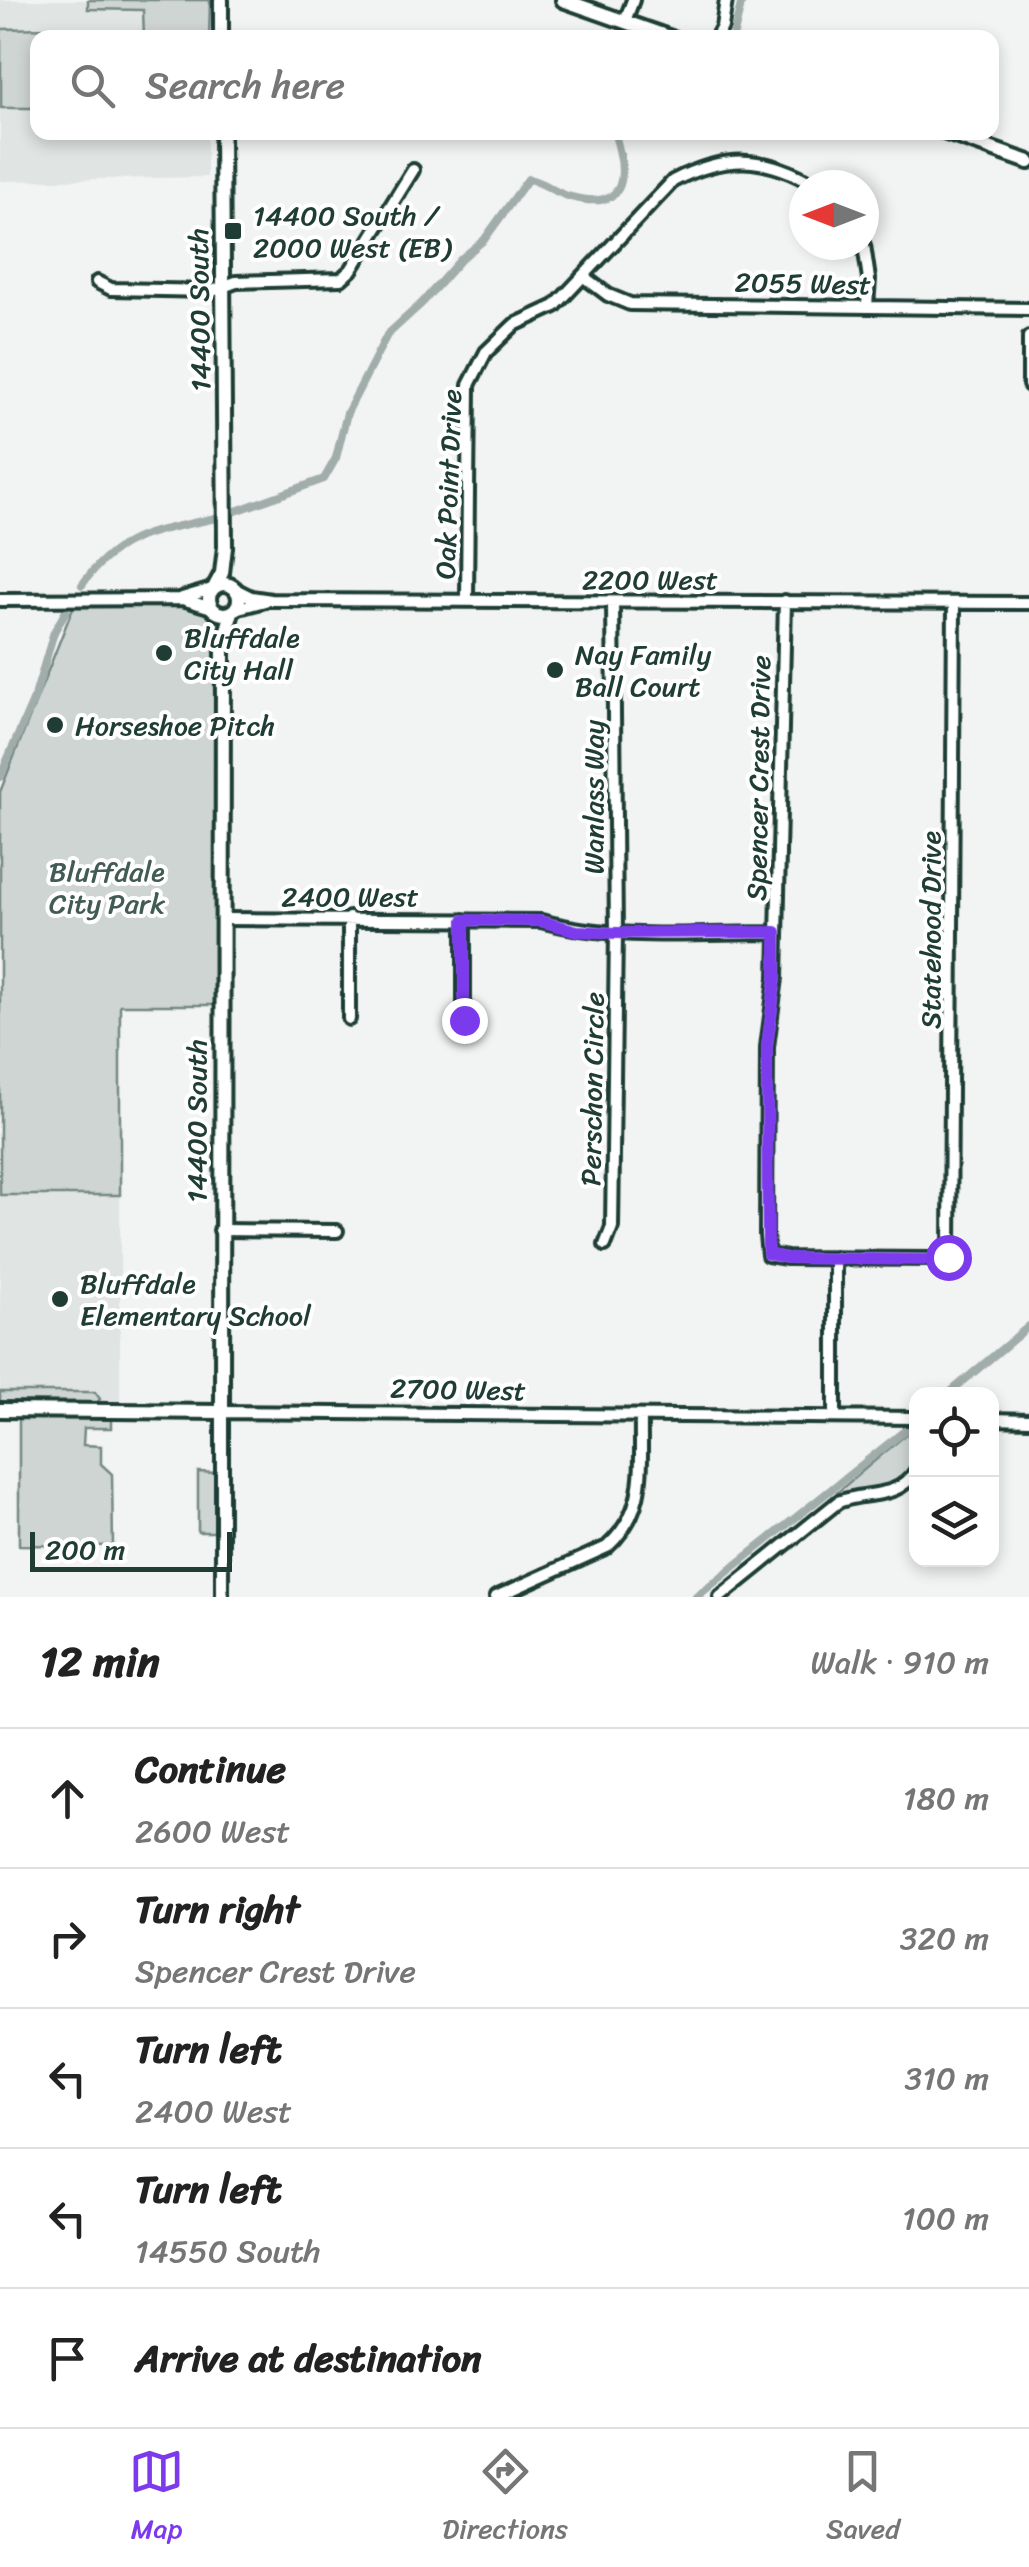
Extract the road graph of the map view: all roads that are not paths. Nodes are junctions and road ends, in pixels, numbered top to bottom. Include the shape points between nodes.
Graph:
1 (221, 0) edge
2 (563, 0) edge
3 (632, 0) edge
4 (726, 0) edge
5 (624, 21) junction
6 (222, 30) edge
7 (649, 30) edge
8 (720, 30) edge
9 (222, 140) edge
10 (967, 140) edge
11 (1029, 162) edge
12 (413, 170) dead end
13 (789, 175) edge
14 (866, 260) edge
15 (584, 277) junction
16 (97, 282) dead end
17 (223, 286) junction
18 (868, 306) junction
19 (1029, 309) edge
20 (1029, 337) edge
21 (1029, 385) edge
22 (225, 547) junction
23 (214, 588) junction
24 (235, 589) junction
25 (467, 598) junction
26 (182, 599) junction
27 (0, 600) edge
28 (270, 600) junction
29 (785, 601) junction
30 (614, 602) junction
31 (1029, 603) edge
32 (954, 604) junction
33 (213, 609) junction
34 (234, 610) junction
35 (223, 644) junction
36 (349, 918) junction
37 (222, 919) junction
38 (464, 920) junction
39 (776, 932) junction
40 (616, 933) junction
41 (348, 1019) dead end
42 (464, 1020) dead end
43 (220, 1230) junction
44 (338, 1231) dead end
45 (604, 1244) dead end
46 (835, 1258) junction
47 (0, 1410) edge
48 (222, 1412) junction
49 (641, 1416) junction
50 (835, 1417) junction
51 (909, 1418) edge
52 (999, 1419) edge
53 (1029, 1420) edge
54 (911, 1477) edge
55 (222, 1597) edge
56 (496, 1597) edge
57 (720, 1597) edge

1 - 6 main road
2 - 5 main road
3 - 5 street
4 - 8 street
5 - 7 main road
9 - 17 main road, 14400 South
10 - 11 main road
12 - 17 street via 346,276
13 - 15 street via 757,163 721,161 673,182
14 - 18 street
15 - 18 street, 2055 West via 630,304
15 - 25 street, Oak Point Drive via 555,306 514,325 486,352 470,385
16 - 17 street via 111,289
17 - 22 main road, 14400 South
18 - 19 street, 2055 West
20 - 21 street
22 - 23 main road, 14400 South
22 - 24 main road, 14400 South
23 - 24 main road
23 - 26 street
23 - 33 main road
24 - 28 street, 2200 West
24 - 34 main road
25 - 28 street, 2200 West
25 - 30 street, 2200 West
26 - 27 street
26 - 33 street
28 - 34 street, 2200 West
29 - 30 street, 2200 West
29 - 32 street, 2200 West
29 - 39 street, Spencer Crest Drive
30 - 40 street, Wanlass Way
31 - 32 street, 2200 West
32 - 46 street, Statehood Drive via 948,1257
33 - 34 main road
33 - 35 main road, 14400 South
34 - 35 main road, 14400 South
35 - 37 main road, 14400 South
36 - 37 street, 2400 West
36 - 38 street, 2400 West
36 - 41 street
37 - 43 main road, 14400 South
38 - 40 street, 2400 West via 540,921
38 - 42 street
39 - 40 street, 2400 West
39 - 46 street, Spencer Crest Drive via 767,1046 768,1254
40 - 45 street, Perschon Circle via 612,1227
43 - 44 street
43 - 48 main road, 14400 South
46 - 50 street
47 - 48 main road, 2700 West
48 - 49 street, 2700 West
48 - 55 street, 14400 South
49 - 50 street, 2700 West
49 - 56 street via 636,1508 617,1538
50 - 51 street, 2700 West
52 - 53 street
54 - 57 street via 886,1495 838,1502

